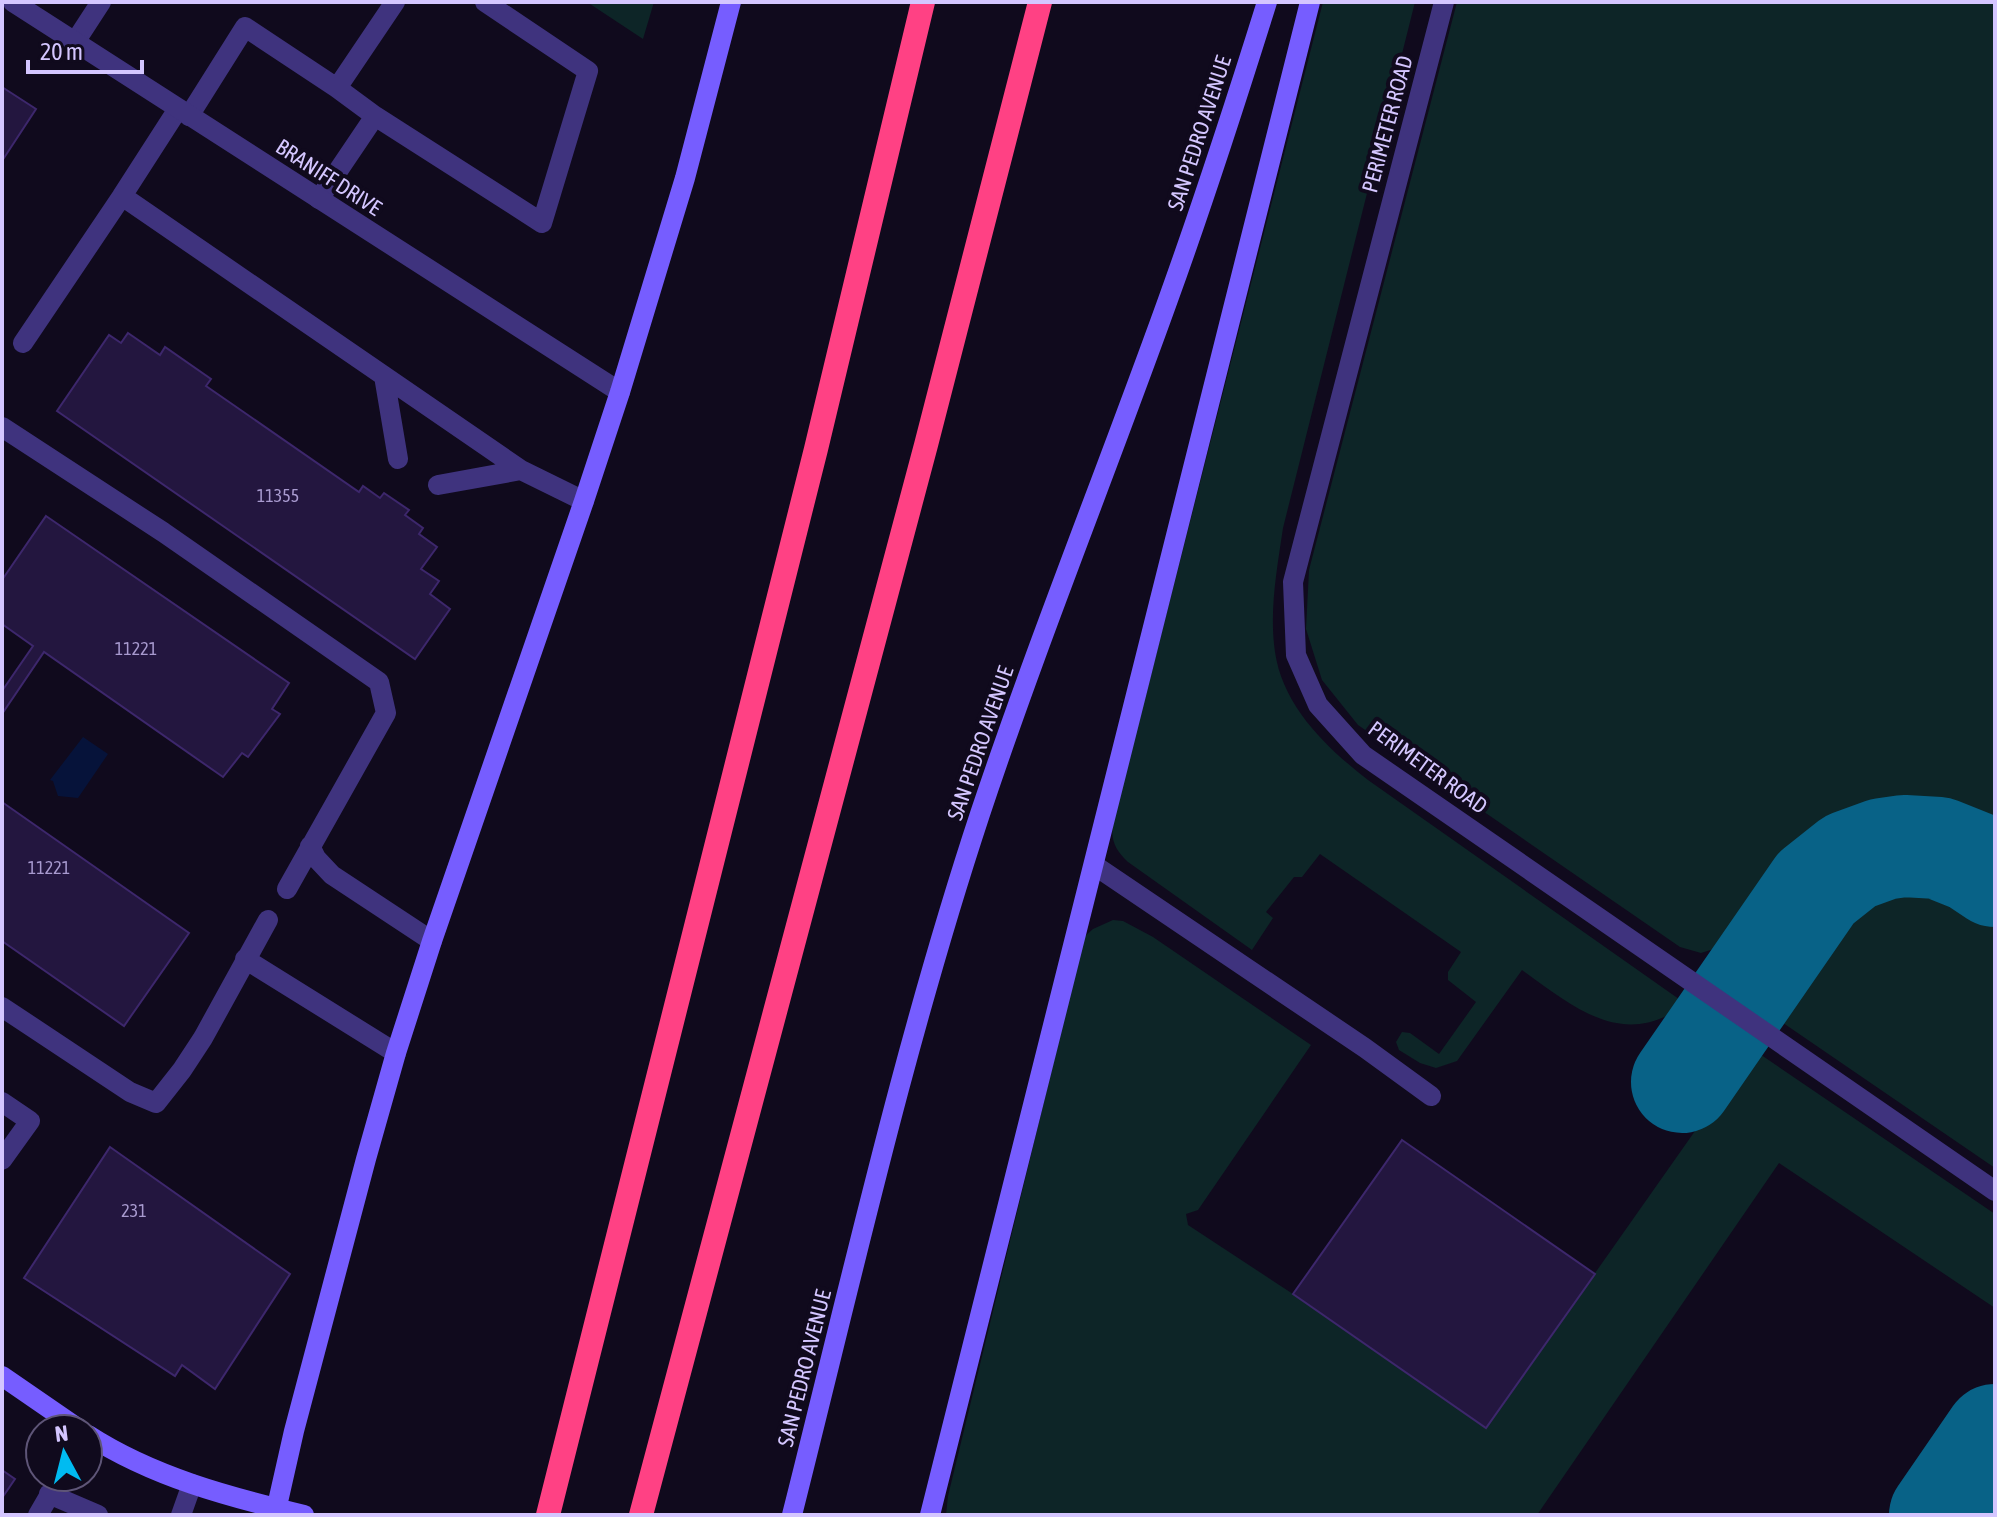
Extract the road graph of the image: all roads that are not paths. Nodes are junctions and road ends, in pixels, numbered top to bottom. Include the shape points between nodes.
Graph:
1 (13, 2) edge
2 (101, 2) edge
3 (395, 2) edge
4 (485, 2) edge
5 (731, 2) edge
6 (923, 2) edge
7 (1040, 2) edge
8 (1267, 2) edge
9 (1310, 2) edge
10 (1444, 2) edge
11 (75, 42) junction
12 (337, 88) junction
13 (184, 112) junction
14 (375, 116) junction
15 (122, 196) junction
16 (319, 199) junction
17 (23, 343) dead end
18 (384, 376) junction
19 (620, 392) junction
20 (2, 427) edge
21 (398, 459) dead end
22 (521, 470) junction
23 (438, 485) dead end
24 (584, 501) junction
25 (310, 846) junction
26 (1094, 865) junction
27 (287, 889) dead end
28 (268, 920) dead end
29 (432, 941) junction
30 (245, 959) junction
31 (2, 1007) edge
32 (396, 1053) junction
33 (1431, 1096) dead end
34 (2, 1102) edge
35 (2, 1160) edge
36 (1995, 1191) edge
37 (2, 1376) edge
38 (56, 1413) edge
39 (104, 1444) edge
40 (192, 1484) junction
41 (50, 1493) edge
42 (65, 1493) edge
43 (276, 1512) edge
44 (38, 1515) edge
45 (98, 1515) edge
46 (181, 1515) edge
47 (304, 1515) edge
48 (548, 1515) edge
49 (641, 1515) edge
50 (792, 1515) edge
51 (930, 1515) edge

1 - 11 street, BRANIFF DRIVE
2 - 11 street
3 - 12 street
4 - 14 street via 588,71 542,223
5 - 19 main road
6 - 48 highway via 842,346
7 - 49 highway
8 - 50 main road, SAN PEDRO AVENUE via 1190,238 1025,686 937,953
9 - 26 main road
10 - 36 street, PERIMETER ROAD via 1293,582 1296,655 1318,705 1363,755
11 - 13 street, BRANIFF DRIVE
12 - 13 street via 245,27
12 - 14 street
13 - 15 street
13 - 16 street, BRANIFF DRIVE
14 - 16 street
15 - 17 street
15 - 18 street
16 - 19 street, BRANIFF DRIVE
18 - 21 street
18 - 22 street
19 - 24 main road
20 - 25 street via 379,682 386,713
22 - 23 street
22 - 24 street
24 - 29 main road
25 - 27 street
25 - 29 street via 332,875
26 - 33 street
26 - 51 main road
28 - 30 street
29 - 32 main road
30 - 31 street via 203,1038 156,1103 130,1092
30 - 32 street
32 - 43 main road
34 - 35 street via 30,1121
37 - 38 main road
39 - 40 main road
40 - 43 main road
40 - 46 street
41 - 44 street
42 - 45 street
43 - 47 main road

